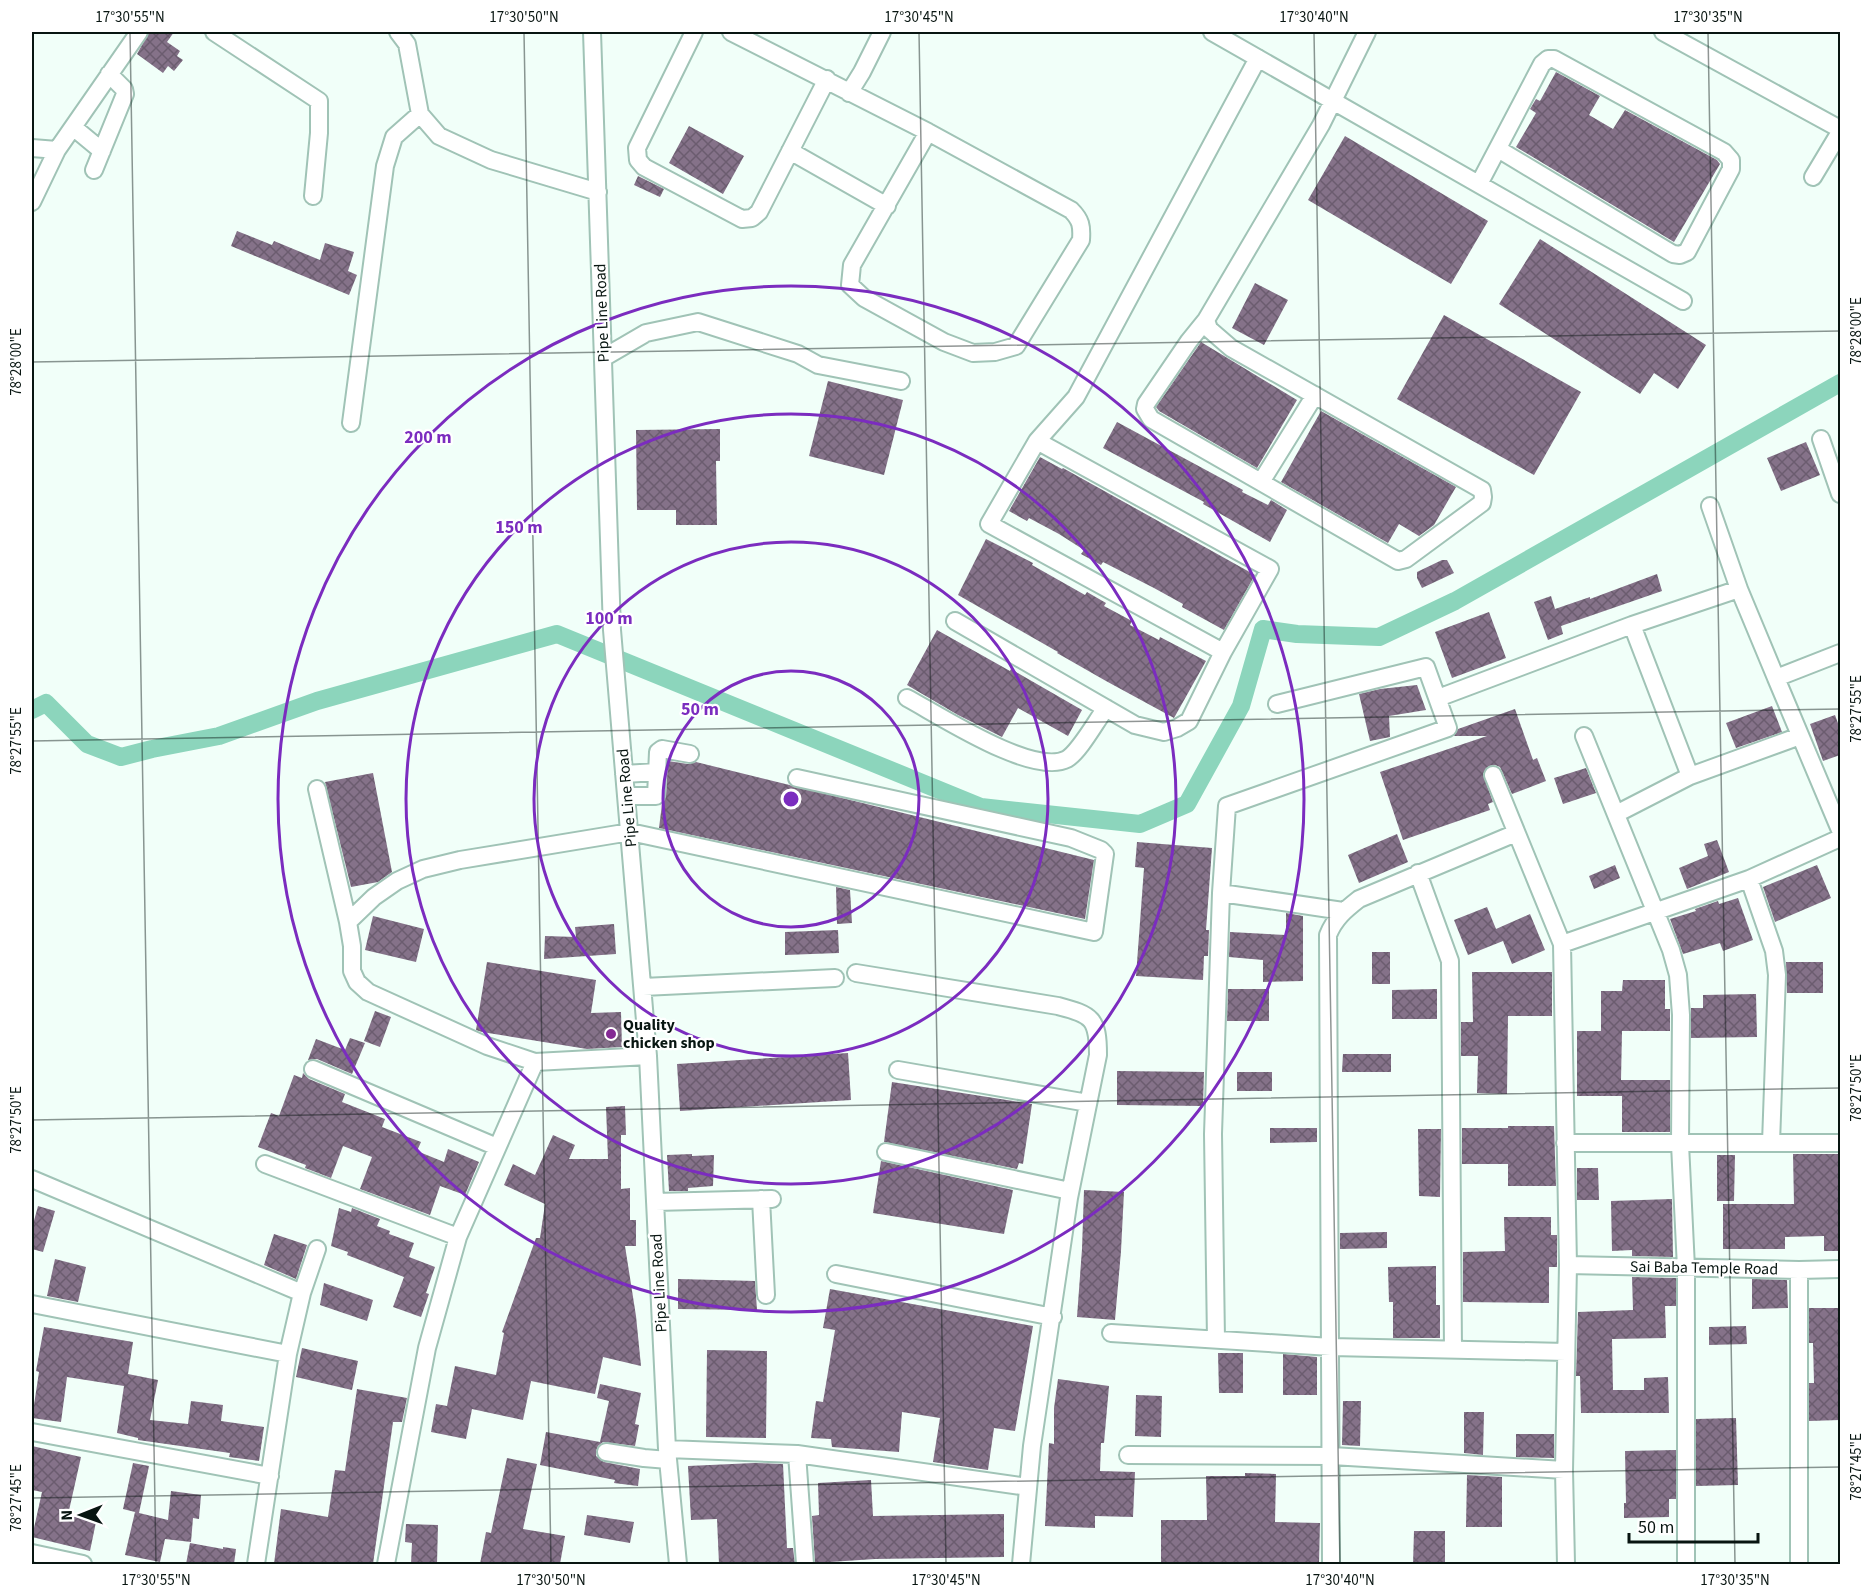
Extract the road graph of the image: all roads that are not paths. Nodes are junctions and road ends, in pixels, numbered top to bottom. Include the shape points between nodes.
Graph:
1 (139, 32) edge
2 (214, 32) edge
3 (398, 32) edge
4 (592, 32) edge
5 (694, 32) edge
6 (731, 32) edge
7 (882, 32) edge
8 (1212, 32) edge
9 (1367, 32) edge
10 (1663, 32) edge
11 (1258, 58) junction
12 (109, 74) junction
13 (827, 79) junction
14 (849, 93) junction
15 (1334, 101) junction
16 (420, 114) junction
17 (73, 127) junction
18 (1840, 130) edge
19 (928, 132) junction
20 (32, 148) edge
21 (1498, 149) junction
22 (57, 150) junction
23 (102, 151) junction
24 (790, 152) junction
25 (94, 170) dead end
26 (1813, 177) dead end
27 (1479, 184) junction
28 (598, 192) junction
29 (313, 196) dead end
30 (32, 202) edge
31 (887, 206) junction
32 (1683, 301) dead end
33 (1206, 320) junction
34 (603, 358) junction
35 (901, 381) dead end
36 (1315, 395) junction
37 (351, 423) dead end
38 (1821, 439) dead end
39 (1037, 441) junction
40 (1261, 482) junction
41 (1840, 494) edge
42 (1710, 507) dead end
43 (1739, 589) junction
44 (955, 621) dead end
45 (1632, 625) junction
46 (1223, 652) junction
47 (1840, 653) edge
48 (1776, 678) junction
49 (907, 698) dead end
50 (1438, 698) junction
51 (1277, 704) dead end
52 (1106, 708) junction
53 (1584, 736) dead end
54 (1800, 736) junction
55 (690, 754) dead end
56 (657, 772) junction
57 (624, 774) junction
58 (1492, 775) dead end
59 (1690, 776) junction
60 (797, 778) dead end
61 (317, 789) dead end
62 (626, 796) junction
63 (1616, 814) junction
64 (1840, 830) edge
65 (630, 832) junction
66 (1516, 833) junction
67 (1840, 838) edge
68 (1418, 873) junction
69 (1749, 879) junction
70 (1221, 893) junction
71 (1343, 911) junction
72 (1654, 911) junction
73 (348, 922) junction
74 (1562, 944) junction
75 (856, 973) dead end
76 (835, 978) dead end
77 (643, 987) junction
78 (648, 1056) junction
79 (535, 1062) junction
80 (313, 1069) dead end
81 (897, 1070) dead end
82 (1088, 1103) junction
83 (1565, 1143) junction
84 (1772, 1143) junction
85 (1840, 1143) edge
86 (1680, 1144) junction
87 (497, 1147) junction
88 (886, 1152) dead end
89 (265, 1164) dead end
90 (32, 1179) edge
91 (1070, 1191) junction
92 (655, 1202) junction
93 (458, 1237) junction
94 (317, 1249) dead end
95 (1568, 1265) junction
96 (1686, 1268) junction
97 (1840, 1269) edge
98 (1799, 1270) junction
99 (836, 1274) dead end
100 (302, 1293) junction
101 (766, 1295) dead end
102 (32, 1304) edge
103 (1053, 1317) junction
104 (1111, 1333) dead end
105 (1216, 1340) junction
106 (1331, 1347) junction
107 (1453, 1350) junction
108 (1566, 1352) junction
109 (288, 1354) junction
110 (32, 1432) edge
111 (606, 1452) dead end
112 (797, 1454) junction
113 (667, 1455) junction
114 (1128, 1455) dead end
115 (1332, 1456) junction
116 (1564, 1470) junction
117 (270, 1476) junction
118 (1028, 1487) junction
119 (32, 1553) edge
120 (83, 1564) edge
121 (256, 1564) edge
122 (386, 1564) edge
123 (678, 1564) edge
124 (806, 1564) edge
125 (1021, 1564) edge
126 (1332, 1564) edge
127 (1566, 1564) edge
128 (1686, 1564) edge
129 (1799, 1564) edge

1 - 12 street
2 - 29 street via 319,101
3 - 16 street via 407,44
4 - 28 street, Pipe Line Road
5 - 24 street via 637,148 638,160 644,167 742,219 759,212
6 - 13 street
7 - 14 street
8 - 11 street
9 - 15 street
10 - 18 street
11 - 15 street
11 - 39 street via 1076,396
12 - 17 street
12 - 23 street via 125,94
13 - 14 street
13 - 24 street
14 - 19 street
15 - 27 street
15 - 33 street
16 - 28 street via 439,136 491,160
16 - 37 street via 394,137 385,166
17 - 22 street
17 - 23 street
18 - 26 street
19 - 31 street
19 - 31 street via 1071,210 1080,220 1080,240 1016,346 973,353 944,342 864,298 850,285 852,266
20 - 22 street
21 - 21 street via 1542,64 1554,58 1724,152 1731,160 1731,169 1687,252 1680,255
21 - 27 street
22 - 30 street
23 - 25 street
24 - 31 street
27 - 32 street
28 - 34 street, Pipe Line Road
33 - 36 street via 1209,329 1231,348
33 - 40 street via 1145,410 1151,419
34 - 35 street via 646,333 698,322 798,354 818,365
34 - 57 street, Pipe Line Road via 612,630
36 - 40 street
36 - 40 street via 1482,490 1482,503 1398,561
38 - 41 street
39 - 46 street via 1270,569
39 - 46 street via 989,524
42 - 43 street
43 - 45 street
43 - 48 street
44 - 52 street
45 - 50 street
45 - 59 street
46 - 52 street via 1189,721 1177,728 1164,732 1148,729
47 - 48 street
48 - 54 street
49 - 52 street via 1009,754 1053,762 1072,755
50 - 51 street via 1426,667
50 - 70 street via 1448,728 1227,806
53 - 63 street
54 - 59 street
54 - 64 street
55 - 56 street via 662,749 658,752
56 - 57 street
56 - 62 street via 656,796
57 - 62 street, Pipe Line Road
58 - 66 street
59 - 63 street
60 - 65 street via 1071,838 1101,850 1106,854 1094,933
61 - 73 street
62 - 65 street, Pipe Line Road
63 - 72 street
65 - 73 street via 423,869 382,891
65 - 77 street, Pipe Line Road
66 - 68 street
66 - 74 street
67 - 69 street
68 - 71 street via 1359,899
68 - 107 street via 1450,961
69 - 72 street
69 - 84 street via 1774,951 1777,975
70 - 71 street
70 - 105 street via 1213,1134
71 - 106 street via 1328,936
72 - 74 street
72 - 86 street via 1678,975
73 - 79 street via 352,971 368,992 487,1046
74 - 83 street
75 - 82 street via 1080,1012 1092,1020 1098,1034 1098,1055
76 - 77 street
77 - 78 street, Pipe Line Road
78 - 79 street
78 - 92 street, Pipe Line Road
79 - 87 street
80 - 87 street
81 - 82 street
82 - 91 street
83 - 86 street
83 - 95 street
84 - 85 street
84 - 86 street
86 - 96 street
87 - 93 street
88 - 91 street
89 - 93 street
90 - 100 street
91 - 103 street
92 - 101 street via 766,1199
92 - 113 street, Pipe Line Road
93 - 122 street via 427,1348
94 - 100 street
95 - 96 street, Sai Baba Temple Road
95 - 108 street
96 - 98 street, Sai Baba Temple Road
96 - 128 street
97 - 98 street, Sai Baba Temple Road
98 - 129 street
99 - 103 street
100 - 109 street
102 - 109 street
103 - 118 street
104 - 105 street
105 - 106 street
106 - 107 street
106 - 115 street
107 - 108 street
108 - 116 street
109 - 117 street
110 - 117 street
111 - 113 street via 644,1458
112 - 113 street
112 - 118 street
112 - 124 street
113 - 123 street, Pipe Line Road
114 - 115 street
115 - 116 street
115 - 126 street
116 - 127 street
117 - 121 street
118 - 125 street
119 - 120 street

